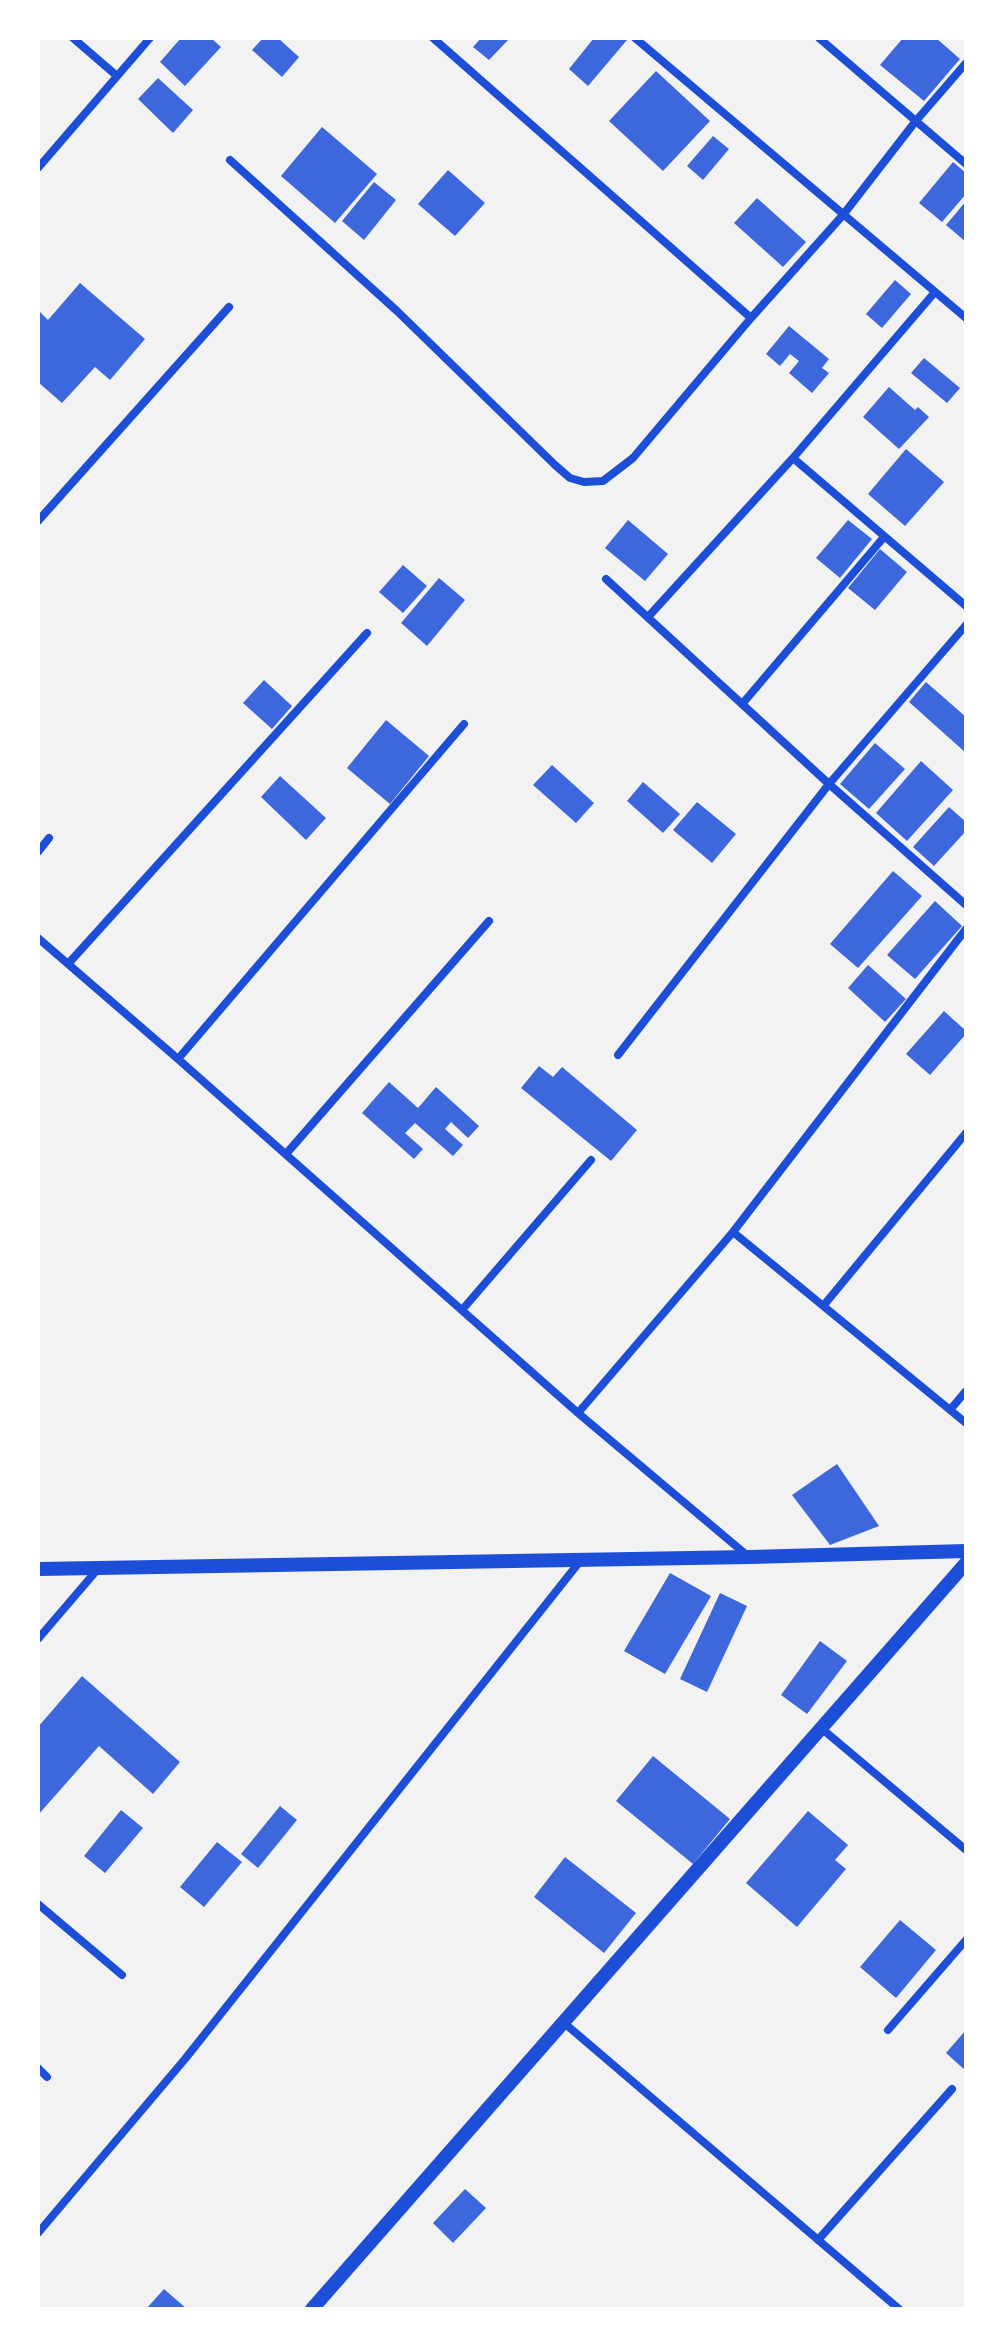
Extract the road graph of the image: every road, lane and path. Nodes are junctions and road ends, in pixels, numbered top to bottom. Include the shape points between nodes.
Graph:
1 (73, 38) edge
2 (150, 38) edge
3 (433, 38) edge
4 (635, 38) edge
5 (819, 38) edge
6 (966, 63) edge
7 (117, 76) junction
8 (915, 122) junction
9 (230, 160) dead end
10 (966, 164) edge
11 (38, 167) edge
12 (843, 215) junction
13 (935, 292) junction
14 (229, 307) dead end
15 (751, 318) junction
16 (966, 318) edge
17 (793, 458) junction
18 (38, 521) edge
19 (884, 537) junction
20 (606, 579) dead end
21 (966, 606) edge
22 (648, 617) junction
23 (966, 625) edge
24 (367, 633) dead end
25 (743, 703) junction
26 (464, 724) dead end
27 (829, 784) junction
28 (49, 838) dead end
29 (38, 852) edge
30 (966, 905) edge
31 (489, 921) dead end
32 (966, 929) edge
33 (38, 938) edge
34 (68, 964) junction
35 (618, 1055) dead end
36 (178, 1059) junction
37 (966, 1133) edge
38 (286, 1154) junction
39 (591, 1160) dead end
40 (733, 1232) junction
41 (824, 1305) junction
42 (462, 1310) junction
43 (966, 1391) edge
44 (950, 1410) junction
45 (578, 1413) junction
46 (966, 1423) edge
47 (966, 1551) edge
48 (750, 1557) junction
49 (581, 1560) junction
50 (966, 1563) edge
51 (38, 1569) edge
52 (97, 1570) junction
53 (38, 1639) edge
54 (821, 1728) junction
55 (966, 1850) edge
56 (38, 1904) edge
57 (966, 1940) edge
58 (122, 1975) dead end
59 (563, 2022) junction
60 (888, 2030) dead end
61 (38, 2068) edge
62 (47, 2077) dead end
63 (952, 2089) dead end
64 (38, 2233) edge
65 (818, 2240) junction
66 (312, 2309) edge
67 (899, 2309) edge

1 - 7 street
2 - 7 street
3 - 15 street
4 - 12 street
5 - 8 street
6 - 8 street
7 - 11 street
8 - 10 street
8 - 12 street
9 - 15 street via 570,478 603,481 633,458
12 - 13 street
12 - 15 street
13 - 16 street
13 - 17 street
14 - 18 street
17 - 19 street
17 - 22 street
19 - 21 street
19 - 25 street
20 - 22 street
22 - 25 street
23 - 27 street
24 - 34 street
25 - 27 street
26 - 36 street
27 - 30 street
27 - 35 street
28 - 29 street
31 - 38 street
32 - 40 street
33 - 34 street
34 - 36 street
36 - 38 street
37 - 41 street
38 - 42 street
39 - 42 street
40 - 41 street
40 - 45 street
41 - 44 street
42 - 45 street
43 - 44 street
44 - 46 street
45 - 48 street
47 - 48 street
48 - 49 street
49 - 52 street
49 - 64 street via 185,2059
50 - 54 street
51 - 52 street
52 - 53 street
54 - 55 street
54 - 59 street
56 - 58 street
57 - 60 street
59 - 65 street
59 - 66 street
61 - 62 street
63 - 65 street
65 - 67 street

